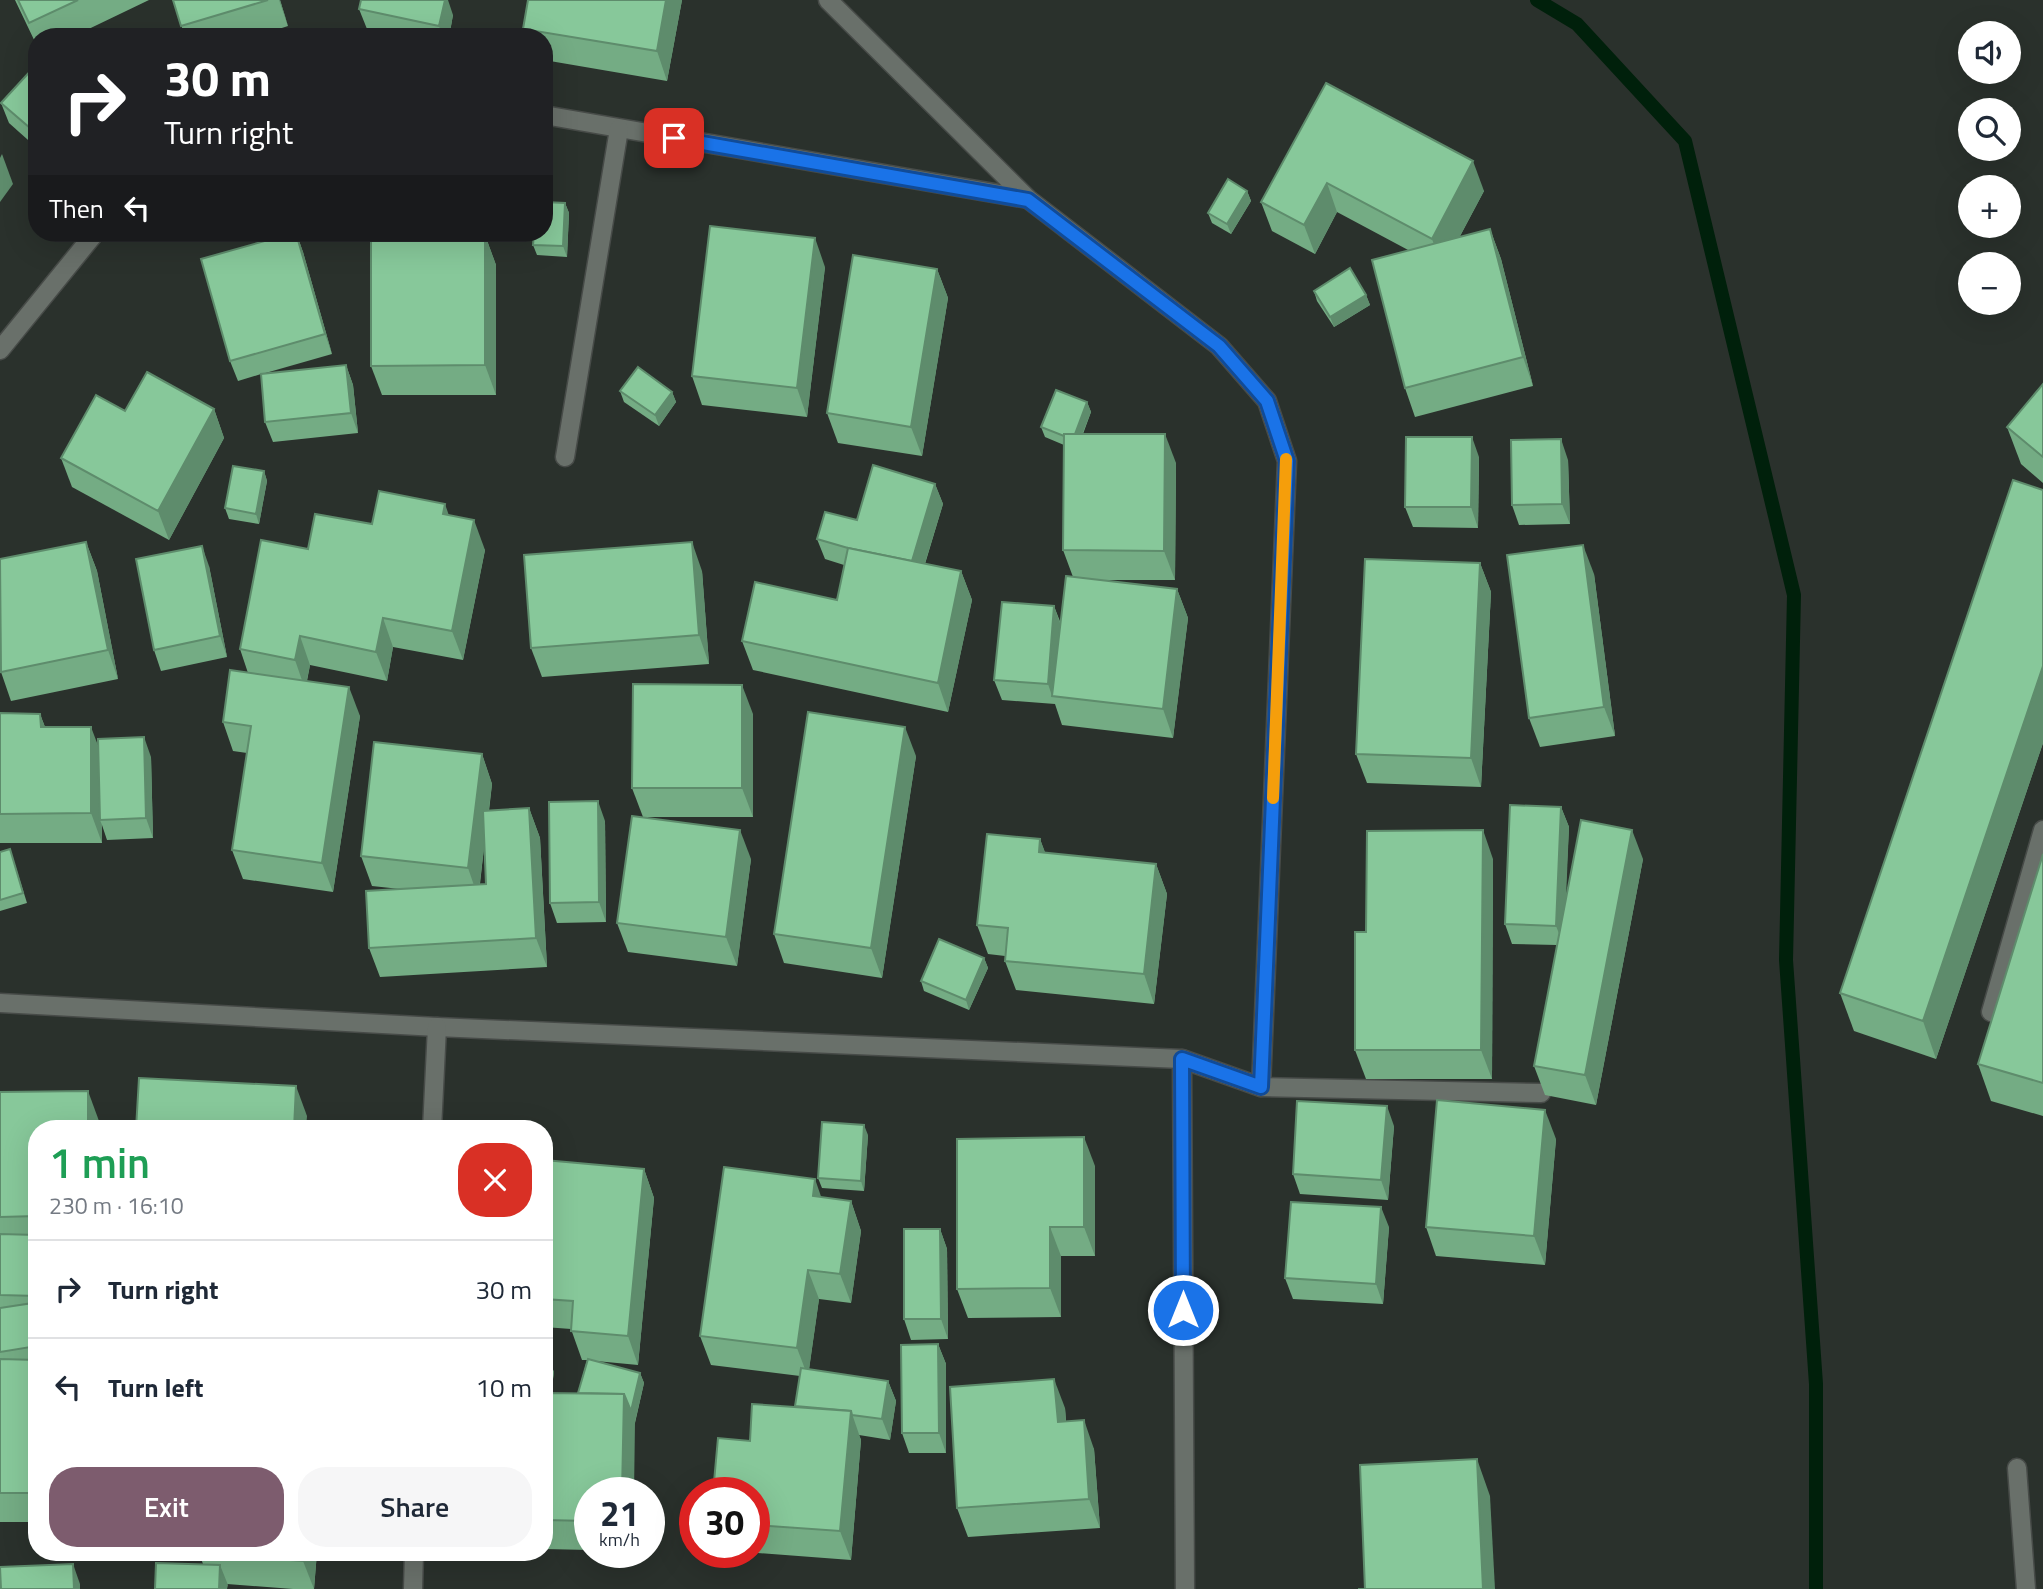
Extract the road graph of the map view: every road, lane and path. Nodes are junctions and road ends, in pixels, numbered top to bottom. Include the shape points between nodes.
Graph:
1 (828, 0) edge
2 (553, 118) edge
3 (619, 129) junction
4 (1028, 200) junction
5 (88, 242) edge
6 (0, 350) edge
7 (565, 457) dead end
8 (2043, 830) edge
9 (0, 1003) edge
10 (1991, 1012) edge
11 (437, 1027) junction
12 (1182, 1059) junction
13 (1261, 1087) junction
14 (1541, 1093) edge
15 (432, 1120) edge
16 (2017, 1468) dead end
17 (414, 1561) edge
18 (412, 1589) edge
19 (1185, 1589) edge
20 (2026, 1589) edge

1 - 4 street
2 - 3 street
3 - 4 street
3 - 7 street
4 - 13 street via 1219,346 1267,401 1287,461
5 - 6 street
8 - 10 street
9 - 11 street
11 - 12 street
11 - 15 street
12 - 13 street
12 - 19 street
13 - 14 street
16 - 20 street
17 - 18 street

